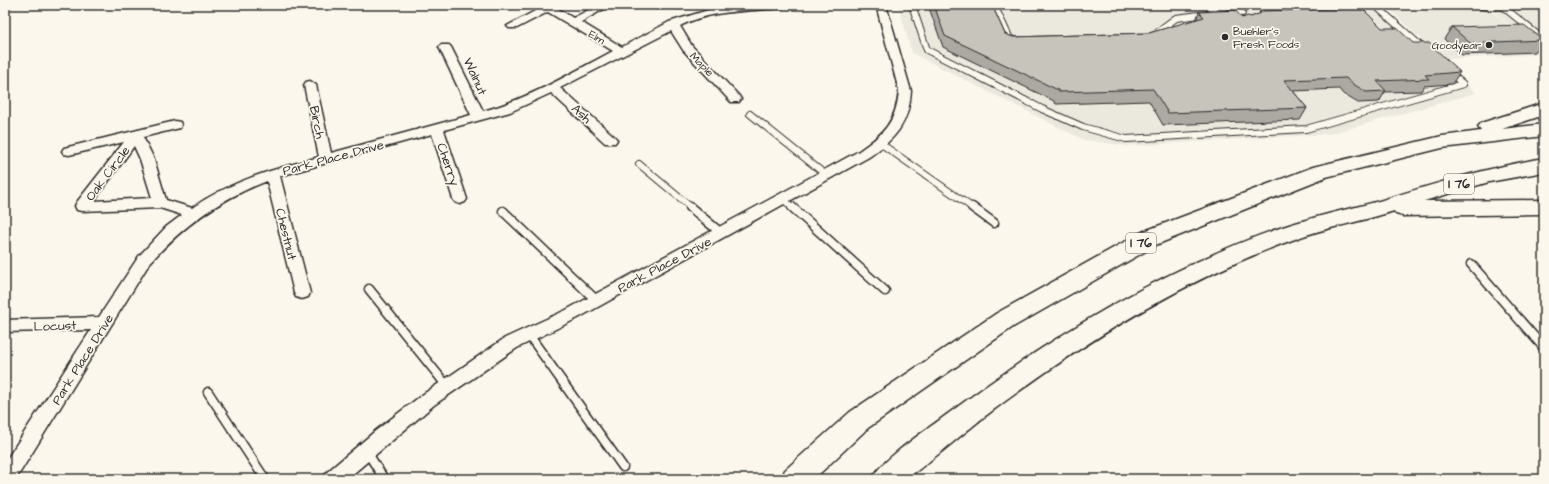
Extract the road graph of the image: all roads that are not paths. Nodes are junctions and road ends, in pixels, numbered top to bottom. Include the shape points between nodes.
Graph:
1 (606, 5) edge
2 (782, 5) edge
3 (881, 5) edge
4 (912, 5) edge
5 (994, 5) edge
6 (1235, 5) edge
7 (1375, 5) edge
8 (1475, 5) edge
9 (1526, 5) edge
10 (551, 6) edge
11 (1502, 6) junction
12 (1218, 14) edge
13 (1226, 14) edge
14 (573, 22) junction
15 (673, 24) junction
16 (513, 26) dead end
17 (1148, 36) edge
18 (1544, 40) edge
19 (1017, 41) edge
20 (446, 48) dead end
21 (621, 51) junction
22 (1428, 53) edge
23 (1445, 68) edge
24 (310, 85) dead end
25 (552, 87) junction
26 (735, 99) dead end
27 (1544, 109) edge
28 (750, 114) dead end
29 (479, 117) junction
30 (175, 125) dead end
31 (437, 128) junction
32 (1544, 130) edge
33 (136, 135) junction
34 (610, 140) dead end
35 (1442, 142) junction
36 (880, 143) junction
37 (69, 151) dead end
38 (326, 159) junction
39 (639, 164) dead end
40 (1544, 165) edge
41 (272, 174) junction
42 (826, 174) junction
43 (783, 198) junction
44 (460, 199) dead end
45 (160, 203) junction
46 (1544, 207) edge
47 (1376, 209) junction
48 (503, 211) dead end
49 (193, 213) junction
50 (994, 223) dead end
51 (721, 233) junction
52 (1471, 264) dead end
53 (369, 289) dead end
54 (885, 291) dead end
55 (302, 293) dead end
56 (596, 300) junction
57 (104, 323) junction
58 (5, 326) edge
59 (529, 335) junction
60 (1544, 348) edge
61 (447, 386) junction
62 (208, 392) dead end
63 (366, 450) junction
64 (623, 467) dead end
65 (5, 479) edge
66 (265, 479) edge
67 (333, 479) edge
68 (384, 479) edge
69 (795, 479) edge
70 (886, 479) edge

1 - 14 street, Elm
2 - 15 street, Park Place Drive via 722,9
3 - 36 street, Park Place Drive via 905,92 905,104 898,123
4 - 23 lane via 927,50 1042,109 1083,127 1126,139 1306,129 1463,84
5 - 19 lane via 1010,39
6 - 13 lane via 1242,13
7 - 22 lane
8 - 11 lane
9 - 11 lane
10 - 14 street, Elm
10 - 16 street, Elm
11 - 18 lane
12 - 17 lane via 1186,15 1171,21 1162,30
14 - 21 street, Elm
15 - 21 street, Park Place Drive
15 - 26 street, Maple via 687,48
20 - 29 street, Walnut
21 - 25 street, Park Place Drive
24 - 38 street, Birch
25 - 29 street, Park Place Drive via 523,102
25 - 34 street, Ash
27 - 35 highway
28 - 42 lane
29 - 31 street, Park Place Drive
30 - 33 street, Oak Circle
31 - 38 street, Park Place Drive
31 - 44 street, Cherry
32 - 35 highway, I 76
33 - 37 street, Oak Circle
33 - 45 street, Oak Circle via 147,159
33 - 45 street, Oak Circle via 82,206
35 - 69 highway, I 76 via 1320,172 1150,238 1005,320 859,420
36 - 42 street, Park Place Drive
36 - 50 lane
38 - 41 street, Park Place Drive
39 - 51 lane
40 - 47 highway, I 76 via 1489,175
41 - 49 street, Park Place Drive via 224,194
41 - 55 street, Chestnut
42 - 43 street, Park Place Drive
43 - 51 street, Park Place Drive
43 - 54 lane
45 - 49 street, Oak Circle
46 - 47 highway
47 - 70 highway, I 76 via 1287,234 1174,284 1128,308 1010,382
48 - 56 lane
49 - 57 street, Park Place Drive via 144,260
51 - 56 street, Park Place Drive
52 - 60 lane
53 - 61 lane
56 - 59 street, Park Place Drive
57 - 58 street, Locust
57 - 65 street, Park Place Drive
59 - 61 street, Park Place Drive via 511,343
59 - 64 lane
61 - 63 street, Park Place Drive
62 - 66 lane
63 - 67 street, Park Place Drive
63 - 68 lane

